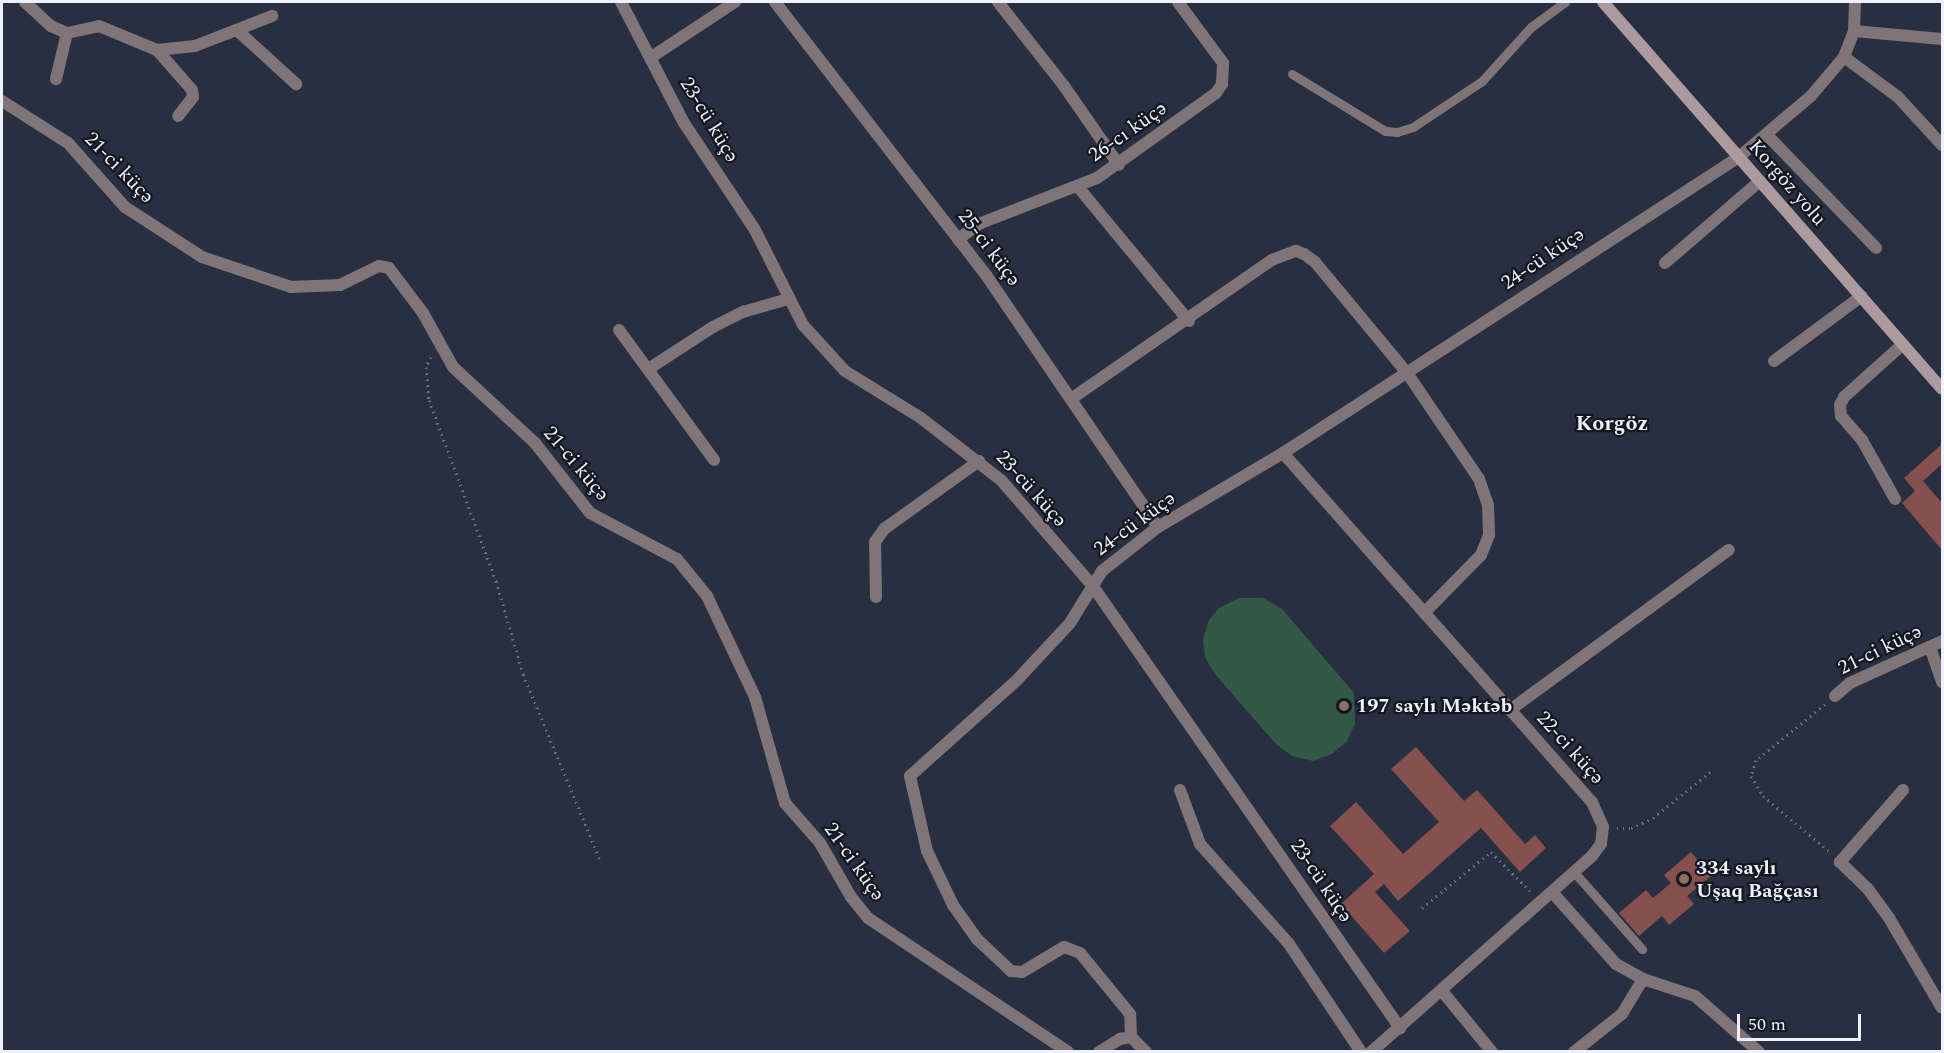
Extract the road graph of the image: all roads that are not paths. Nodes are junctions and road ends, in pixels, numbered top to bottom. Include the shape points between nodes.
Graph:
1 (25, 2) edge
2 (621, 2) edge
3 (735, 2) edge
4 (775, 2) edge
5 (998, 2) edge
6 (1178, 2) edge
7 (1565, 2) edge
8 (1603, 2) edge
9 (1855, 2) edge
10 (272, 16) dead end
11 (238, 31) junction
12 (1854, 31) junction
13 (67, 33) junction
14 (1942, 39) edge
15 (158, 50) junction
16 (1844, 57) junction
17 (650, 58) junction
18 (1292, 74) dead end
19 (56, 79) dead end
20 (296, 84) dead end
21 (2, 101) edge
22 (178, 116) dead end
23 (1767, 135) junction
24 (1942, 145) edge
25 (1739, 157) junction
26 (1119, 165) junction
27 (1760, 181) junction
28 (1078, 187) junction
29 (958, 238) junction
30 (1876, 248) dead end
31 (1665, 263) dead end
32 (1862, 296) junction
33 (788, 299) junction
34 (1189, 321) junction
35 (619, 330) dead end
36 (1903, 344) junction
37 (1774, 361) dead end
38 (650, 369) junction
39 (1407, 373) junction
40 (1942, 389) edge
41 (1071, 399) junction
42 (1283, 453) junction
43 (714, 460) dead end
44 (979, 461) junction
45 (1895, 499) dead end
46 (1158, 527) junction
47 (1729, 550) dead end
48 (1092, 585) junction
49 (876, 597) dead end
50 (1425, 613) junction
51 (1942, 641) edge
52 (1930, 647) junction
53 (1942, 682) edge
54 (1835, 696) road end
55 (1510, 710) junction
56 (1180, 790) dead end
57 (1903, 790) dead end
58 (1574, 872) junction
59 (1552, 892) junction
60 (1642, 949) dead end
61 (1643, 979) junction
62 (1442, 991) junction
63 (1941, 1004) edge
64 (1400, 1028) junction
65 (1131, 1036) junction
66 (1068, 1052) edge
67 (1099, 1052) edge
68 (1146, 1052) edge
69 (1361, 1052) edge
70 (1371, 1052) edge
71 (1492, 1052) edge
72 (1575, 1052) edge
73 (1759, 1052) edge

1 - 13 street via 51,26
2 - 17 street, 23-cü küçə
3 - 17 street
4 - 29 street, 25-ci küçə
5 - 26 street
6 - 26 street, 26-cı küçə via 1223,63 1222,84
7 - 18 lane via 1531,27 1482,81 1413,127 1397,132 1385,131
8 - 25 main road, Korgöz yolu
9 - 12 street, 24-cü küçə
10 - 11 street
11 - 15 street via 195,46
11 - 20 street
12 - 14 street
12 - 16 street, 24-cü küçə
13 - 15 street via 99,26
13 - 19 street
15 - 22 street via 192,90 193,97
16 - 23 street, 24-cü küçə via 1811,96
16 - 24 street via 1898,97
17 - 33 street, 23-cü küçə via 684,123 756,230
21 - 66 street, 21-ci küçə via 64,140 125,207 202,257 291,287 340,285 379,266 388,268 423,313 440,347 465,381 536,443 590,513 676,559 694,578 722,621 755,696 784,803 820,843 868,918
23 - 25 street, 24-cü küçə
23 - 30 street
25 - 27 main road, Korgöz yolu
25 - 39 street, 24-cü küçə
26 - 28 street, 26-cı küçə
27 - 31 street
27 - 32 main road, Korgöz yolu
28 - 29 street, 26-cı küçə via 981,224
28 - 34 street
29 - 41 street, 25-ci küçə
32 - 36 main road, Korgöz yolu
32 - 37 street
33 - 38 street via 743,312 713,327
33 - 44 street, 23-cü küçə via 803,325 845,371
34 - 39 street via 1272,260 1296,251 1315,261
34 - 41 street
35 - 38 street
36 - 40 main road, Korgöz yolu
36 - 45 street via 1840,405 1841,416 1862,440
38 - 43 street
39 - 42 street, 24-cü küçə
39 - 50 street via 1479,479 1488,505 1489,535 1481,555
41 - 46 street, 25-ci küçə
42 - 46 street, 24-cü küçə
42 - 50 street, 22-ci küçə
44 - 48 street, 23-cü küçə via 1001,480
44 - 49 street via 884,529 874,542
46 - 48 street, 24-cü küçə via 1116,559
47 - 55 street
48 - 64 street, 23-cü küçə
48 - 65 street, 24-cü küçə via 1070,624 1052,644 1018,679 922,762 910,776 909,784 927,851 953,905 977,939 1011,970 1022,972 1057,951 1072,948 1130,1014
50 - 55 street, 22-ci küçə
51 - 52 street, 21-ci küçə
52 - 53 street
52 - 54 street, 21-ci küçə via 1850,683
55 - 58 street, 22-ci küçə via 1592,802 1603,827 1601,844
56 - 69 street via 1200,844 1289,944
57 - 63 street via 1840,862 1868,889
58 - 59 street
58 - 60 lane
59 - 61 street via 1616,964
59 - 62 street
61 - 72 street via 1622,1014
61 - 73 street via 1695,996
62 - 64 street
62 - 71 street
64 - 70 street
65 - 67 street
65 - 68 street

